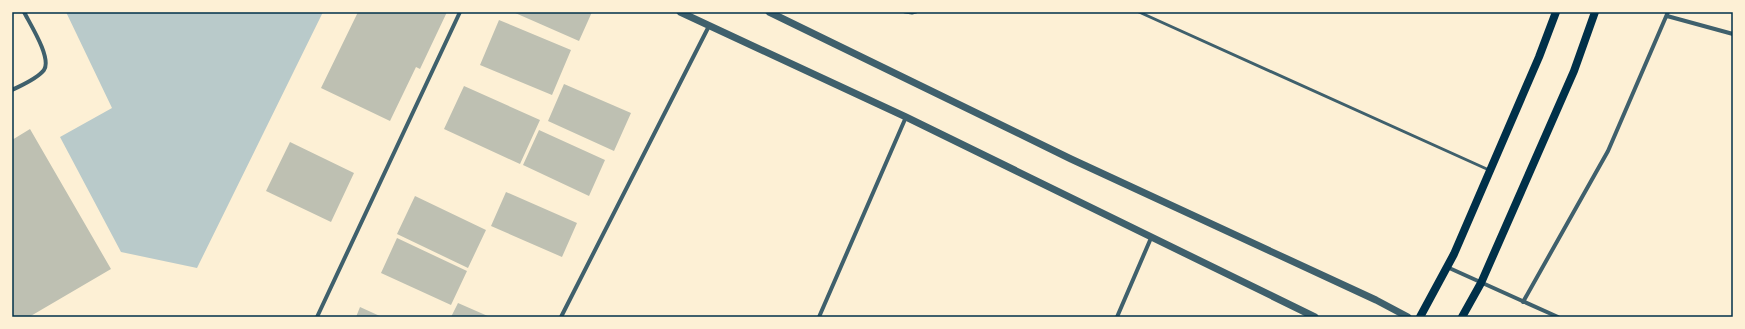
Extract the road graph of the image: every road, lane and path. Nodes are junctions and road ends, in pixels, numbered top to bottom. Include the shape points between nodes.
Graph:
1 (24, 12) edge
2 (460, 12) edge
3 (680, 12) edge
4 (769, 12) edge
5 (905, 12) edge
6 (916, 12) edge
7 (1139, 12) edge
8 (1556, 12) edge
9 (1595, 12) edge
10 (1668, 14) edge
11 (709, 26) junction
12 (1733, 34) edge
13 (12, 90) edge
14 (906, 117) junction
15 (1490, 171) junction
16 (1151, 238) junction
17 (1447, 267) junction
18 (1481, 283) junction
19 (1523, 302) junction
20 (317, 317) edge
21 (561, 317) edge
22 (819, 317) edge
23 (1117, 317) edge
24 (1315, 317) edge
25 (1408, 317) edge
26 (1420, 317) edge
27 (1462, 317) edge
28 (1558, 317) edge

1 - 13 street via 47,60 39,75
2 - 20 street
3 - 11 street
4 - 25 street via 1070,159
5 - 6 lane
7 - 15 lane
8 - 15 main road
9 - 18 main road via 1574,71
10 - 12 street
10 - 19 street via 1608,151
11 - 14 street
11 - 21 street
14 - 16 street
14 - 22 street
15 - 17 main road
16 - 23 street
16 - 24 street
17 - 18 street
17 - 26 main road
18 - 19 street
18 - 27 main road
19 - 28 street

